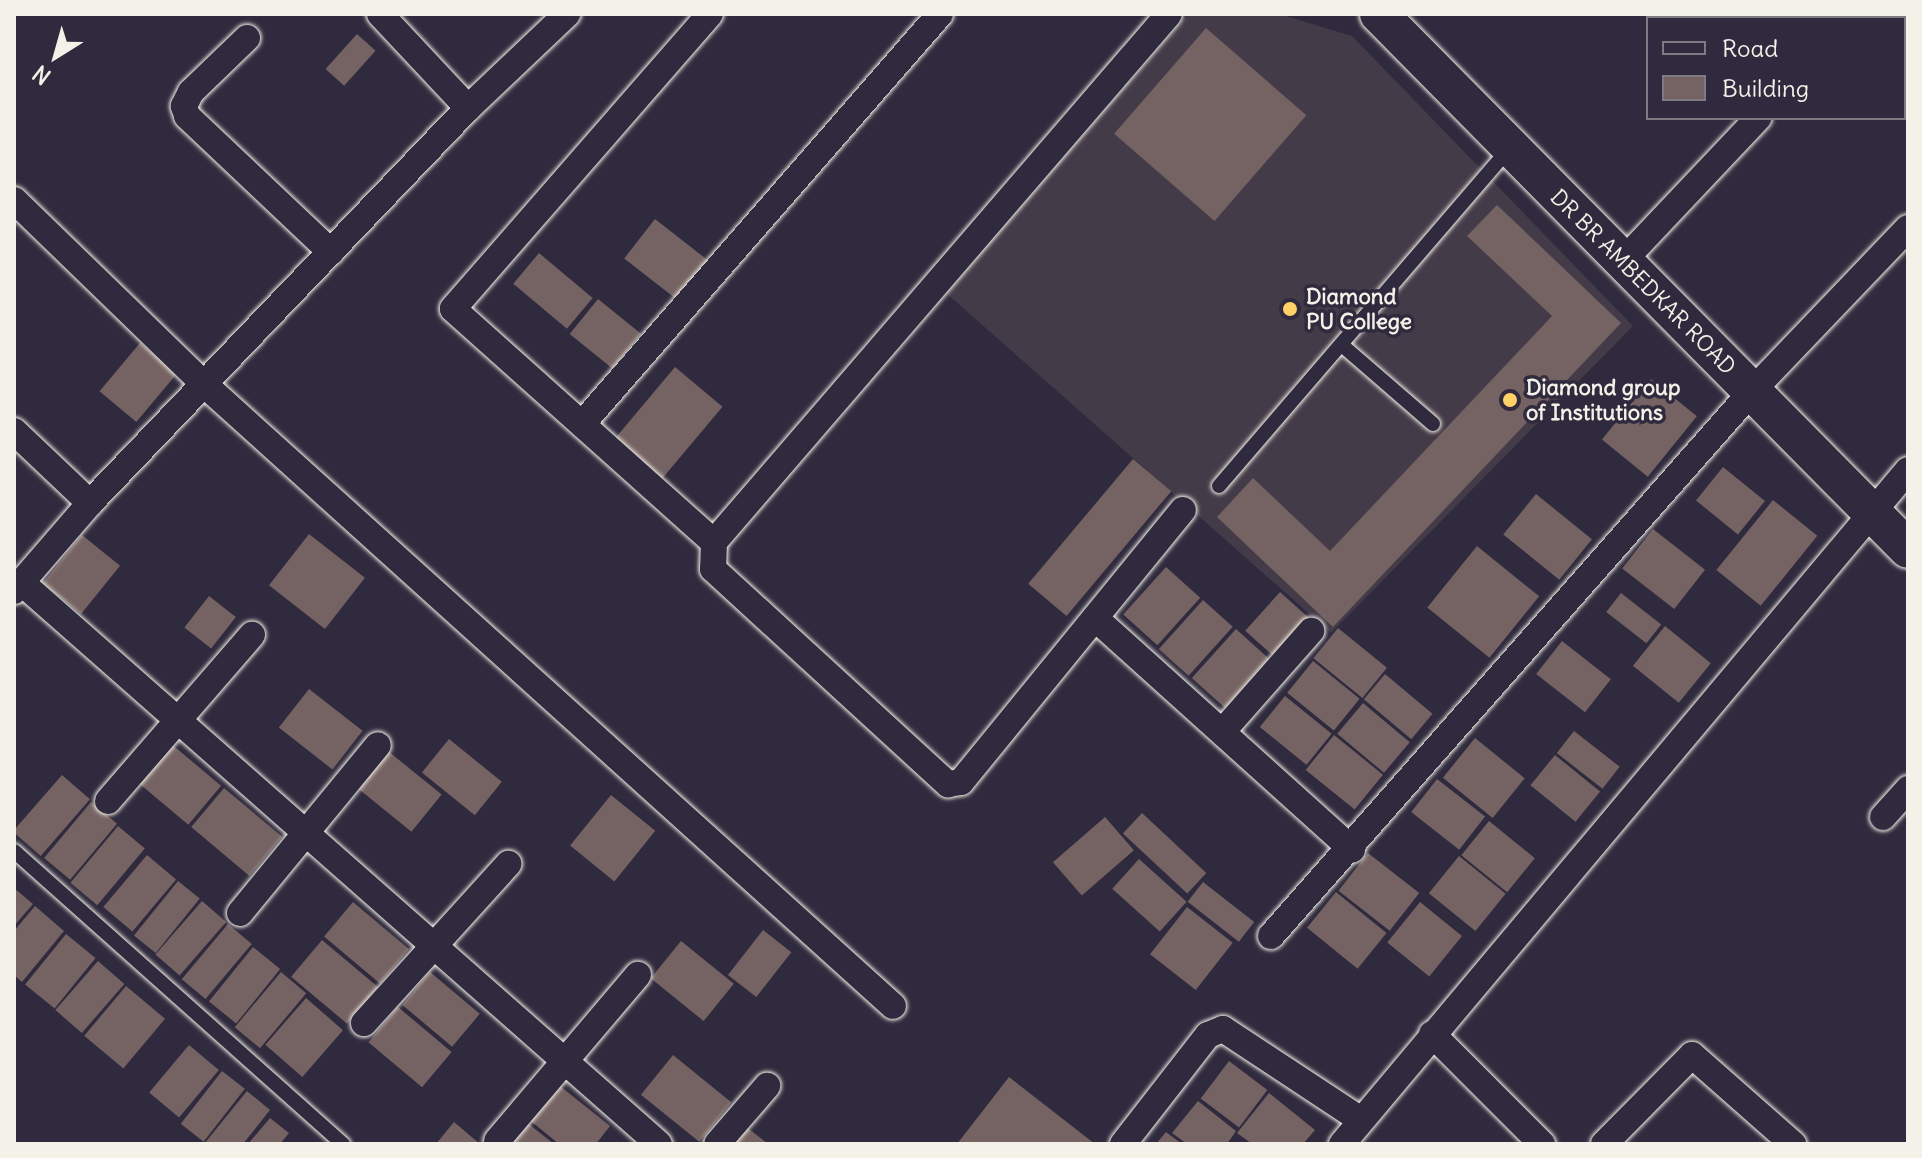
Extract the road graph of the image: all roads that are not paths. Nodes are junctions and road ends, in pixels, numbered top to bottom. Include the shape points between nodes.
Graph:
1 (380, 14) edge
2 (567, 14) edge
3 (710, 14) edge
4 (940, 14) edge
5 (1169, 14) edge
6 (1379, 14) edge
7 (247, 38) dead end
8 (468, 108) junction
9 (1756, 120) edge
10 (1510, 149) junction
11 (14, 200) edge
12 (1908, 228) edge
13 (331, 252) junction
14 (1623, 261) junction
15 (1343, 346) junction
16 (204, 384) junction
17 (1753, 390) junction
18 (582, 424) junction
19 (1433, 424) dead end
20 (14, 431) edge
21 (1908, 470) edge
22 (1219, 486) dead end
23 (90, 503) junction
24 (1872, 508) junction
25 (1183, 510) dead end
26 (714, 542) junction
27 (1908, 549) edge
28 (18, 587) edge
29 (1095, 618) junction
30 (1311, 631) dead end
31 (252, 635) dead end
32 (178, 720) junction
33 (1222, 732) junction
34 (378, 745) dead end
35 (1908, 789) edge
36 (108, 801) dead end
37 (1883, 817) dead end
38 (306, 833) junction
39 (1352, 849) junction
40 (14, 851) edge
41 (508, 864) dead end
42 (240, 913) dead end
43 (1271, 936) dead end
44 (434, 946) junction
45 (638, 975) dead end
46 (893, 1006) dead end
47 (364, 1023) dead end
48 (1432, 1034) junction
49 (565, 1062) junction
50 (767, 1086) dead end
51 (1361, 1120) junction
52 (497, 1141) dead end
53 (343, 1144) edge
54 (659, 1144) edge
55 (717, 1144) edge
56 (1123, 1144) edge
57 (1342, 1144) edge
58 (1542, 1144) edge
59 (1604, 1144) edge
60 (1793, 1144) edge

1 - 8 street
2 - 8 street
3 - 18 street via 453,309
4 - 18 street
5 - 26 street
6 - 10 main road, DR BR AMBEDKAR ROAD
7 - 13 street via 191,92 184,106 187,116
8 - 13 street
9 - 14 street
10 - 14 main road, DR BR AMBEDKAR ROAD
10 - 15 lane
11 - 16 street
12 - 17 street
13 - 16 street
14 - 17 main road, DR BR AMBEDKAR ROAD
15 - 19 lane
15 - 22 lane
16 - 23 street
16 - 46 street
17 - 24 main road, DR BR AMBEDKAR ROAD
17 - 39 street
18 - 26 street
20 - 23 street
21 - 24 street
23 - 28 street
24 - 27 main road, DR BR AMBEDKAR ROAD
24 - 48 street
25 - 29 street
26 - 29 street via 713,569 948,784 961,782
28 - 32 street
29 - 33 street
30 - 33 street
31 - 32 street
32 - 36 street
32 - 38 street
33 - 39 street
34 - 38 street
35 - 37 street
38 - 42 street
38 - 44 street
39 - 43 street
40 - 53 lane
41 - 44 street
44 - 47 street
44 - 49 street
45 - 49 street
48 - 51 street
48 - 58 street
49 - 52 street
49 - 54 street
50 - 55 street
51 - 56 street via 1223,1029 1208,1035
51 - 57 street
59 - 60 street via 1692,1055

